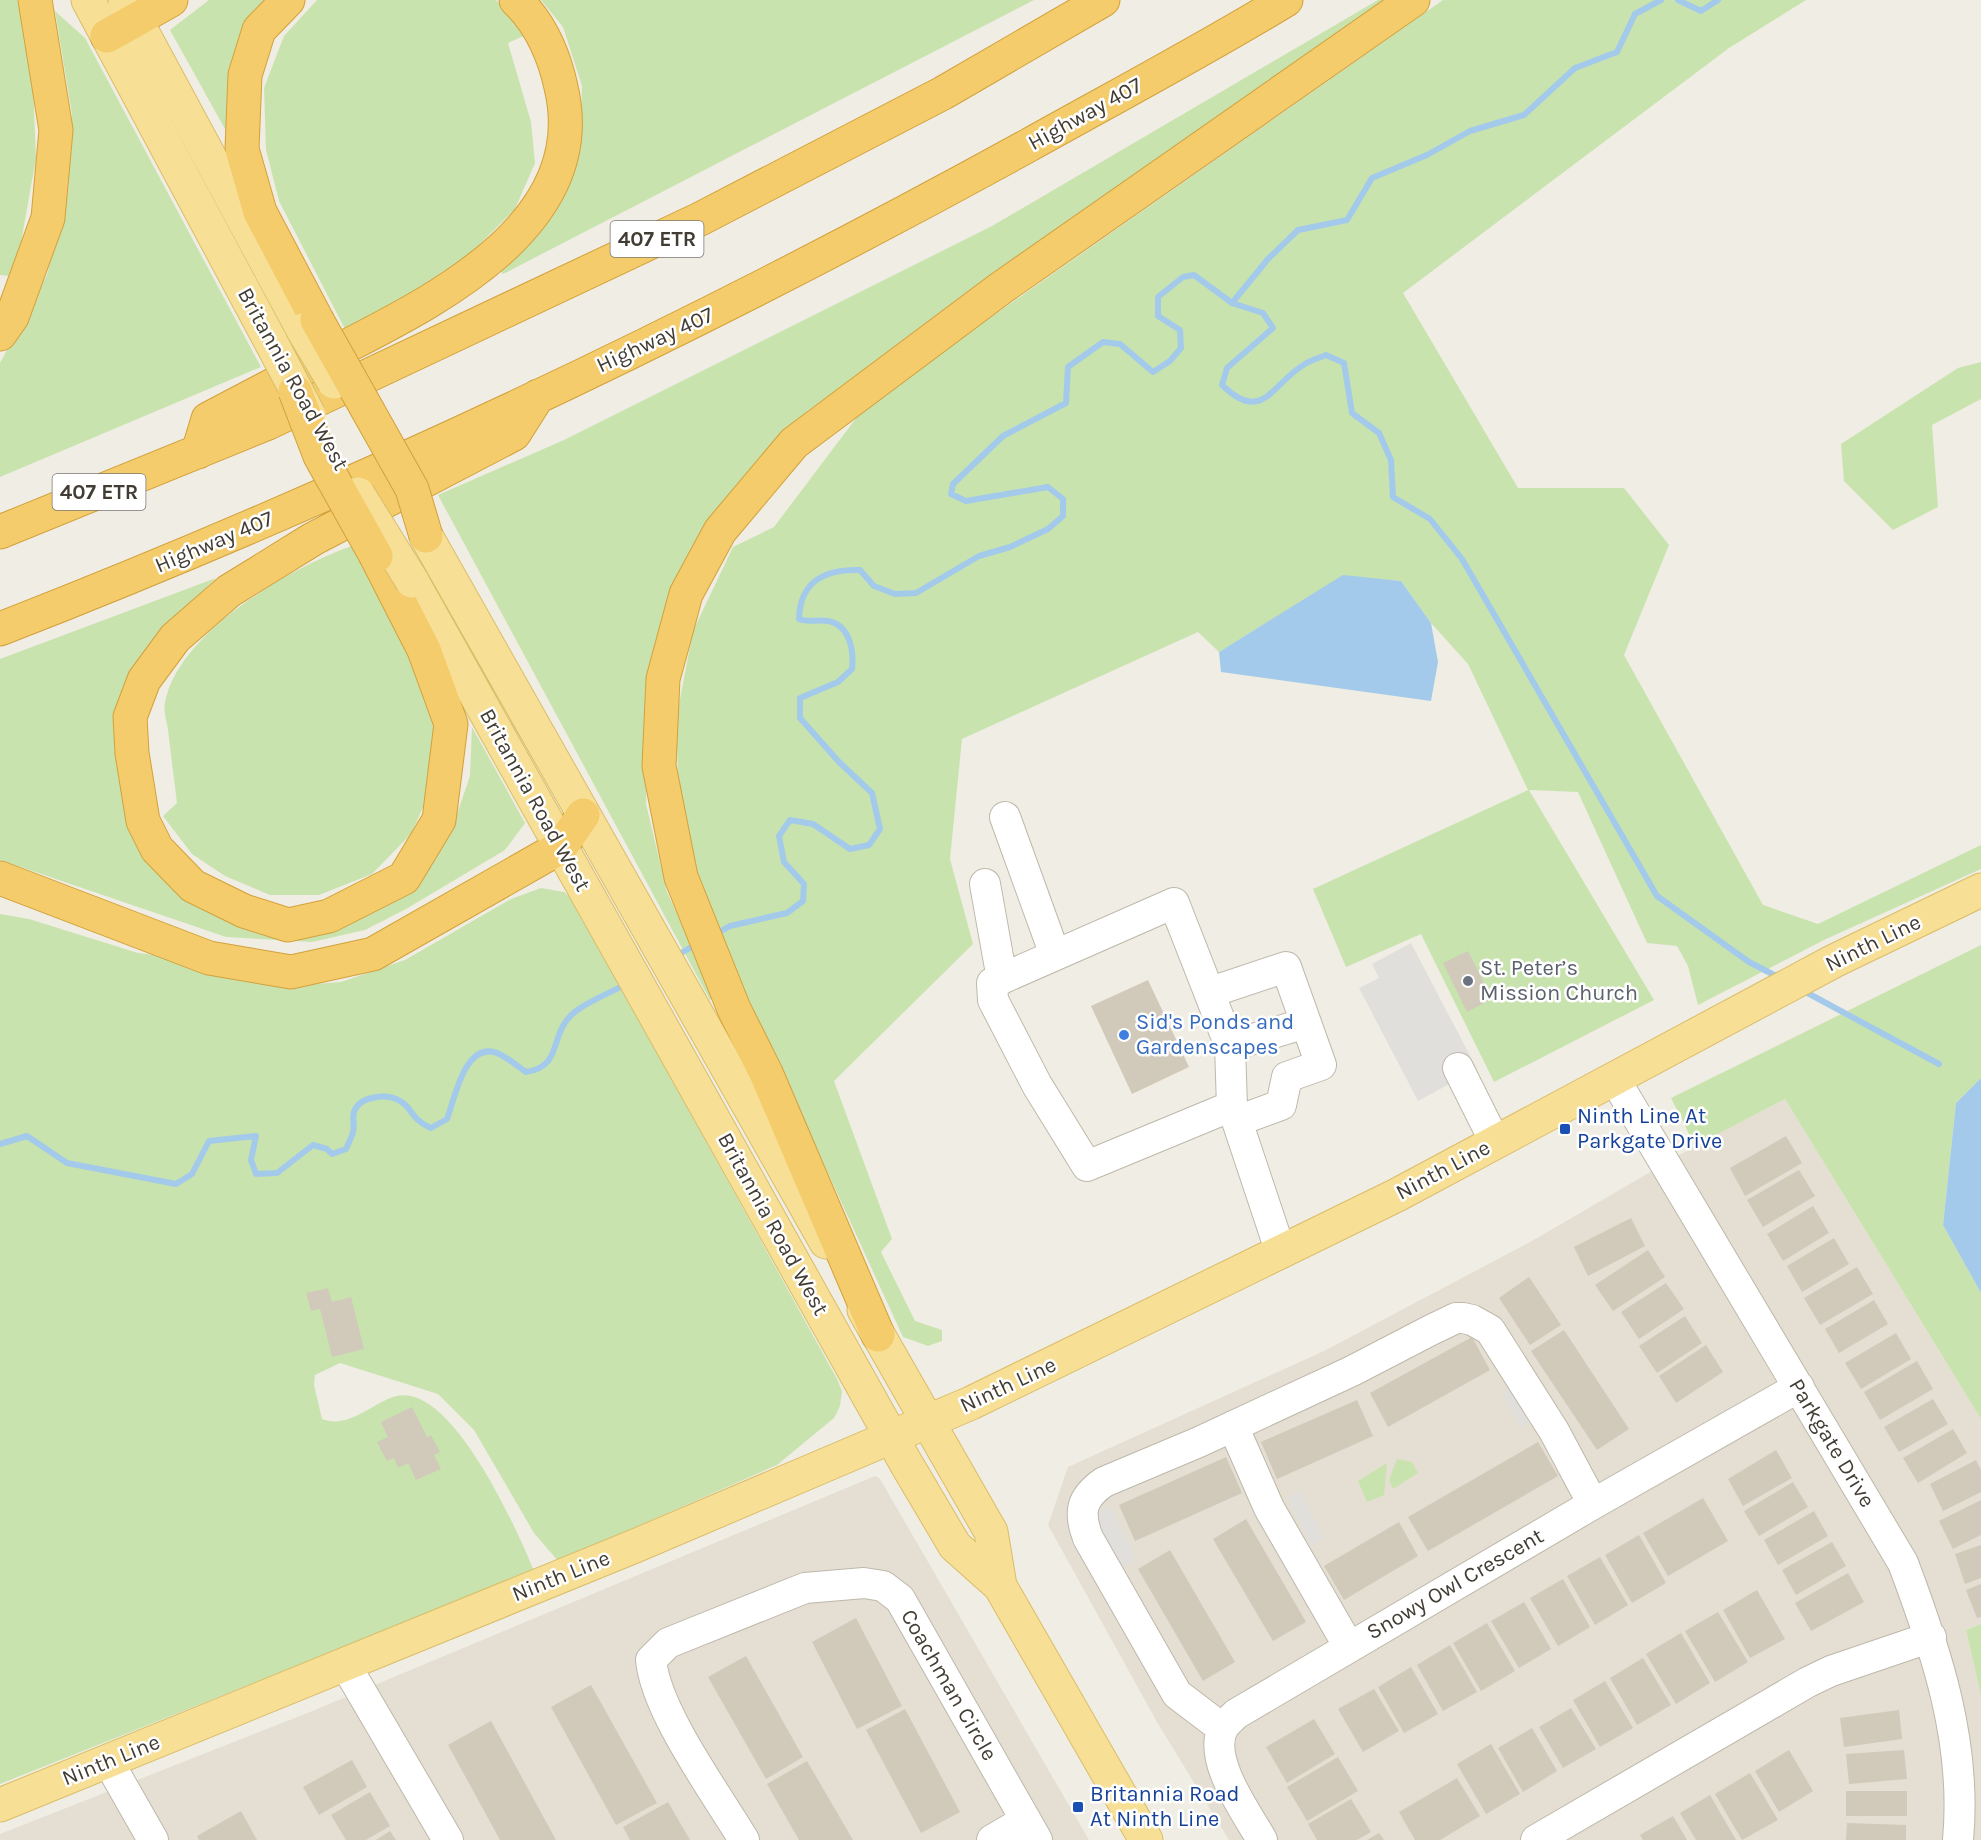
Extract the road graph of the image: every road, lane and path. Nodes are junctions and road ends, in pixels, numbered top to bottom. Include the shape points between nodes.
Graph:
1 (34, 0) edge
2 (88, 0) edge
3 (171, 0) edge
4 (288, 0) edge
5 (516, 0) edge
6 (1103, 0) edge
7 (1286, 0) edge
8 (1413, 0) edge
9 (130, 10) edge
10 (107, 36) junction
11 (310, 325) junction
12 (0, 334) edge
13 (295, 391) junction
14 (538, 396) junction
15 (198, 452) junction
16 (0, 532) edge
17 (434, 550) joint
18 (0, 629) edge
19 (583, 815) junction
20 (1005, 817) dead end
21 (561, 847) junction
22 (0, 878) edge
23 (985, 884) dead end
24 (1981, 890) edge
25 (1055, 955) junction
26 (1002, 979) junction
27 (1211, 992) junction
28 (1306, 1023) junction
29 (1230, 1046) junction
30 (1458, 1068) dead end
31 (1614, 1078) junction
32 (1235, 1114) junction
33 (1495, 1142) junction
34 (1281, 1253) junction
35 (878, 1335) junction
36 (1799, 1387) junction
37 (927, 1422) junction
38 (1233, 1425) junction
39 (891, 1437) junction
40 (1593, 1504) junction
41 (1000, 1587) junction
42 (1931, 1637) junction
43 (1349, 1647) junction
44 (345, 1664) junction
45 (1223, 1729) junction
46 (108, 1761) junction
47 (0, 1805) edge
48 (1031, 1830) edge
49 (153, 1840) edge
50 (448, 1840) edge
51 (744, 1840) edge
52 (992, 1840) edge
53 (1146, 1840) edge
54 (1262, 1840) edge
55 (1536, 1840) edge
56 (1958, 1840) edge

1 - 12 highway via 56,130 48,218 12,317
2 - 10 main road, Britannia Road West
3 - 9 highway
4 - 11 highway via 259,30 255,41 245,75 242,149 260,212
5 - 15 highway via 533,16 557,68 567,110 565,144 545,198 498,255 423,307 208,419
6 - 15 highway, 407 ETR via 943,93 700,219 468,330
7 - 14 highway, Highway 407 via 926,201 720,309
8 - 35 highway via 1001,288 794,443 720,531 686,594 663,679 659,766 681,877 734,1009 775,1093
9 - 10 highway
9 - 11 main road, Britannia Road West
10 - 13 main road, Britannia Road West, bridge
11 - 17 highway, bridge via 412,489
13 - 14 highway, bridge via 320,456 376,556 424,650 452,724 439,820 404,878 329,916 288,925 244,911 193,886 158,849 143,821 132,753 130,717 144,680 175,638 230,591 313,539 514,434
13 - 21 main road, Britannia Road West, bridge via 412,581
14 - 18 highway, Highway 407 via 319,498
15 - 16 highway, 407 ETR
17 - 19 main road, Britannia Road West
19 - 21 highway
19 - 35 main road, Britannia Road West
20 - 25 street
21 - 22 highway via 373,954 291,972 209,958
21 - 39 main road, Britannia Road West
23 - 26 street
24 - 31 main road, Ninth Line via 1834,961
25 - 26 street
25 - 27 street via 1174,903
26 - 32 street via 992,983 993,1000 1037,1085 1087,1166
27 - 28 street via 1286,967
27 - 29 street
28 - 29 street
28 - 32 street via 1321,1065 1287,1077 1281,1105
29 - 32 street
30 - 33 street
31 - 33 main road, Ninth Line
31 - 36 street, Parkgate Drive
32 - 34 street
33 - 34 main road, Ninth Line
34 - 37 main road, Ninth Line
35 - 37 main road, Britannia Road West
36 - 40 street, Snowy Owl Crescent
36 - 42 street, Parkgate Drive via 1903,1563
37 - 39 main road, Ninth Line
37 - 41 main road, Britannia Road West via 991,1532
38 - 40 street via 1456,1318 1472,1320 1490,1330 1554,1431
38 - 43 street via 1269,1508
38 - 45 street via 1104,1482 1091,1490 1081,1505 1081,1521 1088,1538 1177,1694
39 - 41 main road, Britannia Road West via 955,1546
39 - 44 main road, Ninth Line
40 - 43 street, Snowy Owl Crescent
41 - 53 main road, Britannia Road West
42 - 55 street via 1808,1682
42 - 56 street, Parkgate Drive via 1953,1720 1959,1773
43 - 45 street, Snowy Owl Crescent via 1236,1714
44 - 46 main road, Ninth Line
44 - 50 street
45 - 54 street via 1220,1751 1225,1773
46 - 47 main road, Ninth Line
46 - 49 street
48 - 51 street, Coachman Circle via 900,1599 883,1586 864,1583 804,1588 668,1643 651,1660 653,1681 672,1719
48 - 52 street

